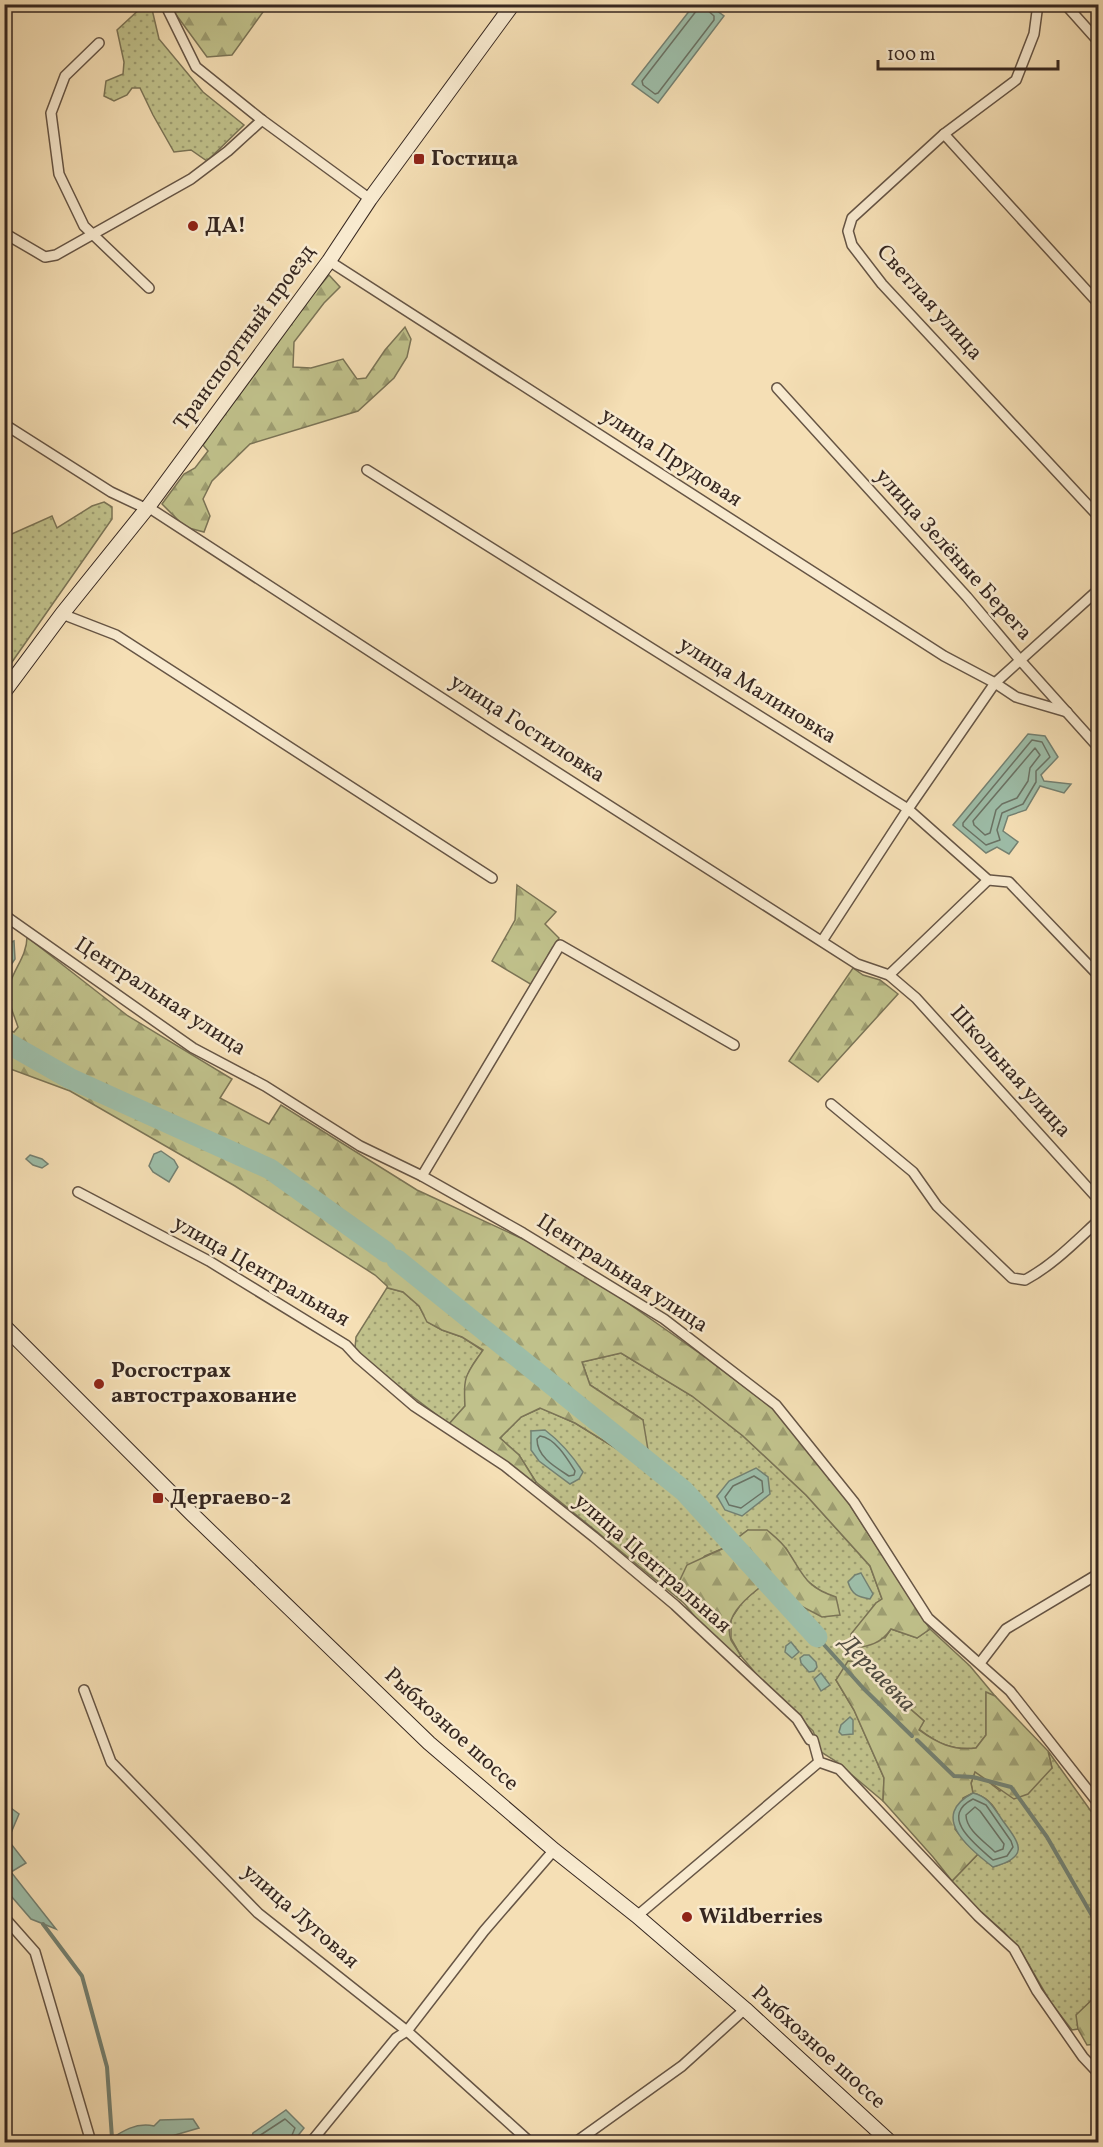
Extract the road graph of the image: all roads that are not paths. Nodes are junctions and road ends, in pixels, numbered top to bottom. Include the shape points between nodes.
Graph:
1 (165, 4) edge
2 (513, 4) edge
3 (1038, 4) edge
4 (1065, 4) edge
5 (1097, 36) edge
6 (99, 43) dead end
7 (262, 120) junction
8 (944, 134) junction
9 (370, 199) junction
10 (4, 233) edge
11 (94, 234) junction
12 (329, 261) junction
13 (149, 288) dead end
14 (1098, 303) edge
15 (777, 388) dead end
16 (4, 424) edge
17 (367, 470) dead end
18 (147, 508) junction
19 (1098, 516) edge
20 (1098, 590) edge
21 (62, 614) junction
22 (1020, 660) junction
23 (995, 683) junction
24 (4, 692) edge
25 (1067, 712) junction
26 (1098, 747) edge
27 (908, 809) junction
28 (492, 878) dead end
29 (988, 879) junction
30 (4, 915) edge
31 (822, 942) junction
32 (889, 975) junction
33 (1098, 975) edge
34 (734, 1045) dead end
35 (831, 1104) dead end
36 (422, 1176) junction
37 (78, 1192) dead end
38 (1098, 1199) edge
39 (1098, 1221) edge
40 (4, 1326) edge
41 (1098, 1574) edge
42 (980, 1663) junction
43 (84, 1690) dead end
44 (819, 1762) junction
45 (1098, 1803) edge
46 (554, 1850) junction
47 (637, 1916) junction
48 (4, 1917) edge
49 (745, 2009) junction
50 (407, 2031) junction
51 (1098, 2073) edge
52 (91, 2142) edge
53 (311, 2142) edge
54 (530, 2142) edge
55 (576, 2142) edge
56 (890, 2142) edge

1 - 7 street via 196,67
2 - 9 main road, Транспортный проезд
3 - 8 street, Светлая улица via 1034,34 1016,80
4 - 5 street
6 - 11 street via 65,76 51,113 59,174 84,226
7 - 9 street
7 - 11 street via 191,179
8 - 14 street
8 - 19 street, Светлая улица via 852,218 848,231 852,245 882,284
9 - 12 main road, Транспортный проезд
10 - 11 street via 45,257
11 - 13 street
12 - 18 main road, Транспортный проезд
12 - 23 street, улица Прудовая via 944,656
15 - 22 street, улица Зелёные Берега
16 - 18 street, улица Гостиловка via 111,492
17 - 27 street, улица Малиновка
18 - 21 main road, Транспортный проезд
18 - 31 street, улица Гостиловка
20 - 22 street
21 - 24 main road, Транспортный проезд
21 - 28 street via 116,635
22 - 23 street
22 - 25 street, улица Зелёные Берега
23 - 25 street, улица Прудовая via 1016,697
23 - 27 street
25 - 26 street, улица Зелёные Берега
27 - 29 street, улица Малиновка
27 - 31 street
29 - 32 street
29 - 33 street, улица Малиновка via 1009,882
30 - 36 street, Центральная улица via 193,1048 265,1086 360,1146
31 - 32 street, улица Гостиловка via 857,964
32 - 38 street, Школьная улица via 916,998
34 - 36 street via 560,945
35 - 39 street via 913,1172 937,1206 1012,1278 1025,1280 1035,1275
36 - 42 street, Центральная улица via 664,1319 776,1405 854,1502 928,1618
37 - 44 street, улица Центральная via 209,1261 346,1345 414,1406 505,1466 675,1605 797,1719 813,1740
40 - 46 main road, Рыбхозное шоссе via 429,1743
41 - 42 street via 1006,1629
42 - 45 street, Центральная улица via 1010,1691
43 - 50 street, улица Луговая via 111,1762 258,1913
44 - 47 street
44 - 51 street via 839,1769 1014,1949 1037,1991
46 - 47 main road, Рыбхозное шоссе
46 - 50 street via 484,1931
47 - 49 main road, Рыбхозное шоссе
48 - 52 street via 35,1952
49 - 55 street via 682,2066
49 - 56 main road, Рыбхозное шоссе
50 - 53 street via 396,2038
50 - 54 street, улица Луговая

